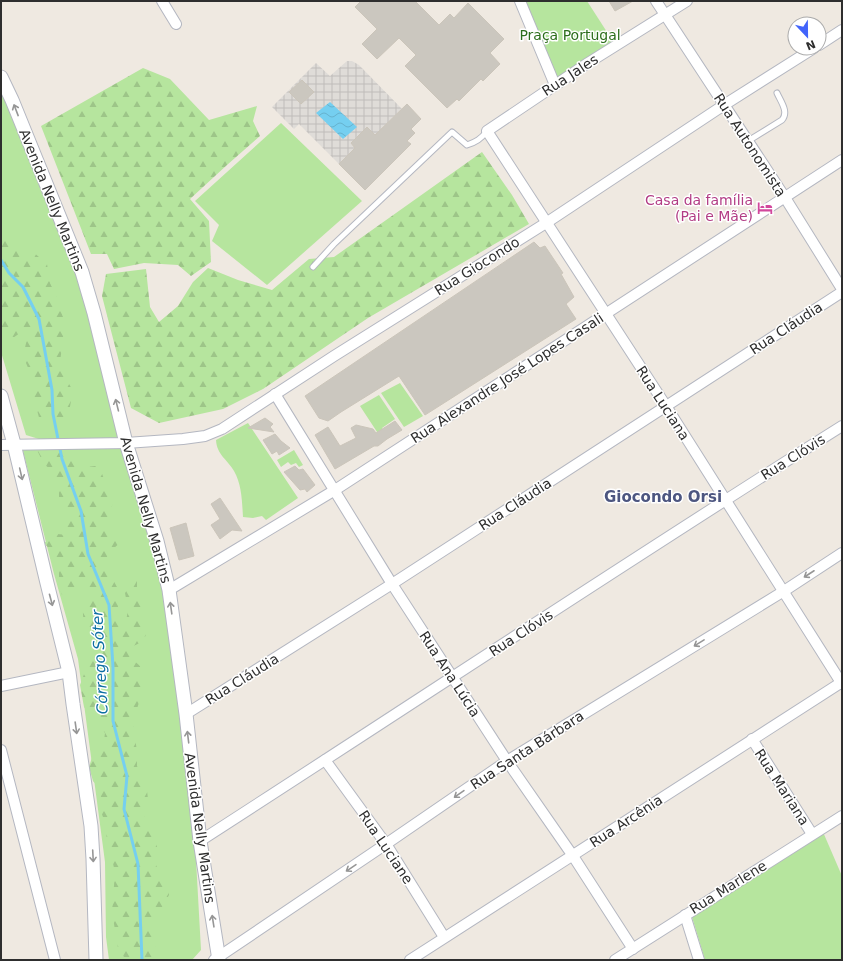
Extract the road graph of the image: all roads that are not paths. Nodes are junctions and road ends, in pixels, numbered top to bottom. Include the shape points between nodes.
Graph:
1 (162, 1) edge
2 (520, 1) edge
3 (656, 1) edge
4 (687, 1) edge
5 (665, 15) junction
6 (176, 24) dead end
7 (842, 30) edge
8 (827, 40) edge
9 (801, 56) edge
10 (1, 77) edge
11 (555, 85) junction
12 (777, 93) dead end
13 (724, 105) junction
14 (490, 128) junction
15 (748, 142) junction
16 (842, 160) edge
17 (784, 196) junction
18 (546, 222) junction
19 (313, 267) dead end
20 (842, 291) edge
21 (605, 314) junction
22 (275, 394) junction
23 (1, 396) edge
24 (666, 406) junction
25 (842, 426) edge
26 (126, 443) junction
27 (8, 445) edge
28 (335, 490) junction
29 (724, 500) junction
30 (842, 553) edge
31 (392, 584) junction
32 (169, 590) junction
33 (784, 591) junction
34 (70, 672) junction
35 (453, 678) junction
36 (842, 682) edge
37 (1, 686) edge
38 (186, 714) junction
39 (752, 740) junction
40 (1, 750) edge
41 (325, 760) junction
42 (507, 761) junction
43 (842, 816) edge
44 (812, 834) junction
45 (200, 841) junction
46 (386, 844) junction
47 (573, 856) junction
48 (685, 915) junction
49 (444, 937) junction
50 (633, 949) junction
51 (217, 959) edge
52 (55, 960) edge
53 (96, 960) edge
54 (410, 960) edge
55 (615, 960) edge
56 (699, 960) edge

1 - 6 street
2 - 11 street
3 - 5 street, Rua Autonomista
4 - 5 street, Rua Jales
5 - 11 street, Rua Jales
5 - 13 street, Rua Autonomista
7 - 8 street
9 - 13 street, Rua Giocondo
26 -> 10 main road, Avenida Nelly Martins via 82,272
11 - 14 street, Rua Jales
12 - 15 lane via 786,112 785,116
13 - 15 street, Rua Autonomista
13 - 18 street, Rua Giocondo
14 - 18 street, Rua Luciana
14 - 19 lane via 476,142 467,145 452,132
15 - 17 street, Rua Autonomista
16 - 17 street, Rua Alexandre José Lopes Casali
17 - 20 street, Rua Autonomista
17 - 21 street, Rua Alexandre José Lopes Casali
18 - 21 street, Rua Luciana
18 - 22 street, Rua Giocondo
20 - 24 street, Rua Cláudia
21 - 24 street, Rua Luciana
21 - 28 street, Rua Alexandre José Lopes Casali
22 - 26 street, Rua Giocondo via 222,429 205,436
22 - 28 street, Rua Ana Lúcia
23 - 27 main road
24 - 29 street, Rua Luciana
24 - 31 street, Rua Cláudia
25 - 29 street, Rua Clóvis
26 - 27 street, Rua Giocondo
26 - 32 main road, Avenida Nelly Martins via 157,541
27 -> 34 main road
28 - 31 street, Rua Ana Lúcia
28 - 32 street, Rua Alexandre José Lopes Casali
29 - 33 street, Rua Luciana
29 - 35 street, Rua Clóvis
30 -> 33 street, Rua Santa Bárbara
31 - 35 street, Rua Ana Lúcia
31 - 38 street, Rua Cláudia
38 -> 32 main road, Avenida Nelly Martins
33 - 36 street, Rua Luciana
33 -> 42 street, Rua Santa Bárbara
34 - 37 street
34 -> 53 main road via 91,826
35 - 41 street, Rua Clóvis
35 - 42 street, Rua Ana Lúcia
36 - 39 street, Rua Arcênia
45 -> 38 main road, Avenida Nelly Martins
39 - 44 street, Rua Mariana
39 - 47 street, Rua Arcênia
40 - 52 street
41 - 45 street, Rua Clóvis
41 - 46 street, Rua Luciane
42 -> 46 street, Rua Santa Bárbara
42 - 47 street, Rua Ana Lúcia
43 - 44 street, Rua Marlene
44 - 48 street, Rua Marlene
51 -> 45 main road, Avenida Nelly Martins
46 - 49 street, Rua Luciane
46 -> 51 street, Rua Santa Bárbara
47 - 49 street, Rua Arcênia
47 - 50 street, Rua Ana Lúcia
48 - 50 street, Rua Marlene
48 - 56 street
49 - 54 street, Rua Arcênia
50 - 55 street, Rua Marlene

